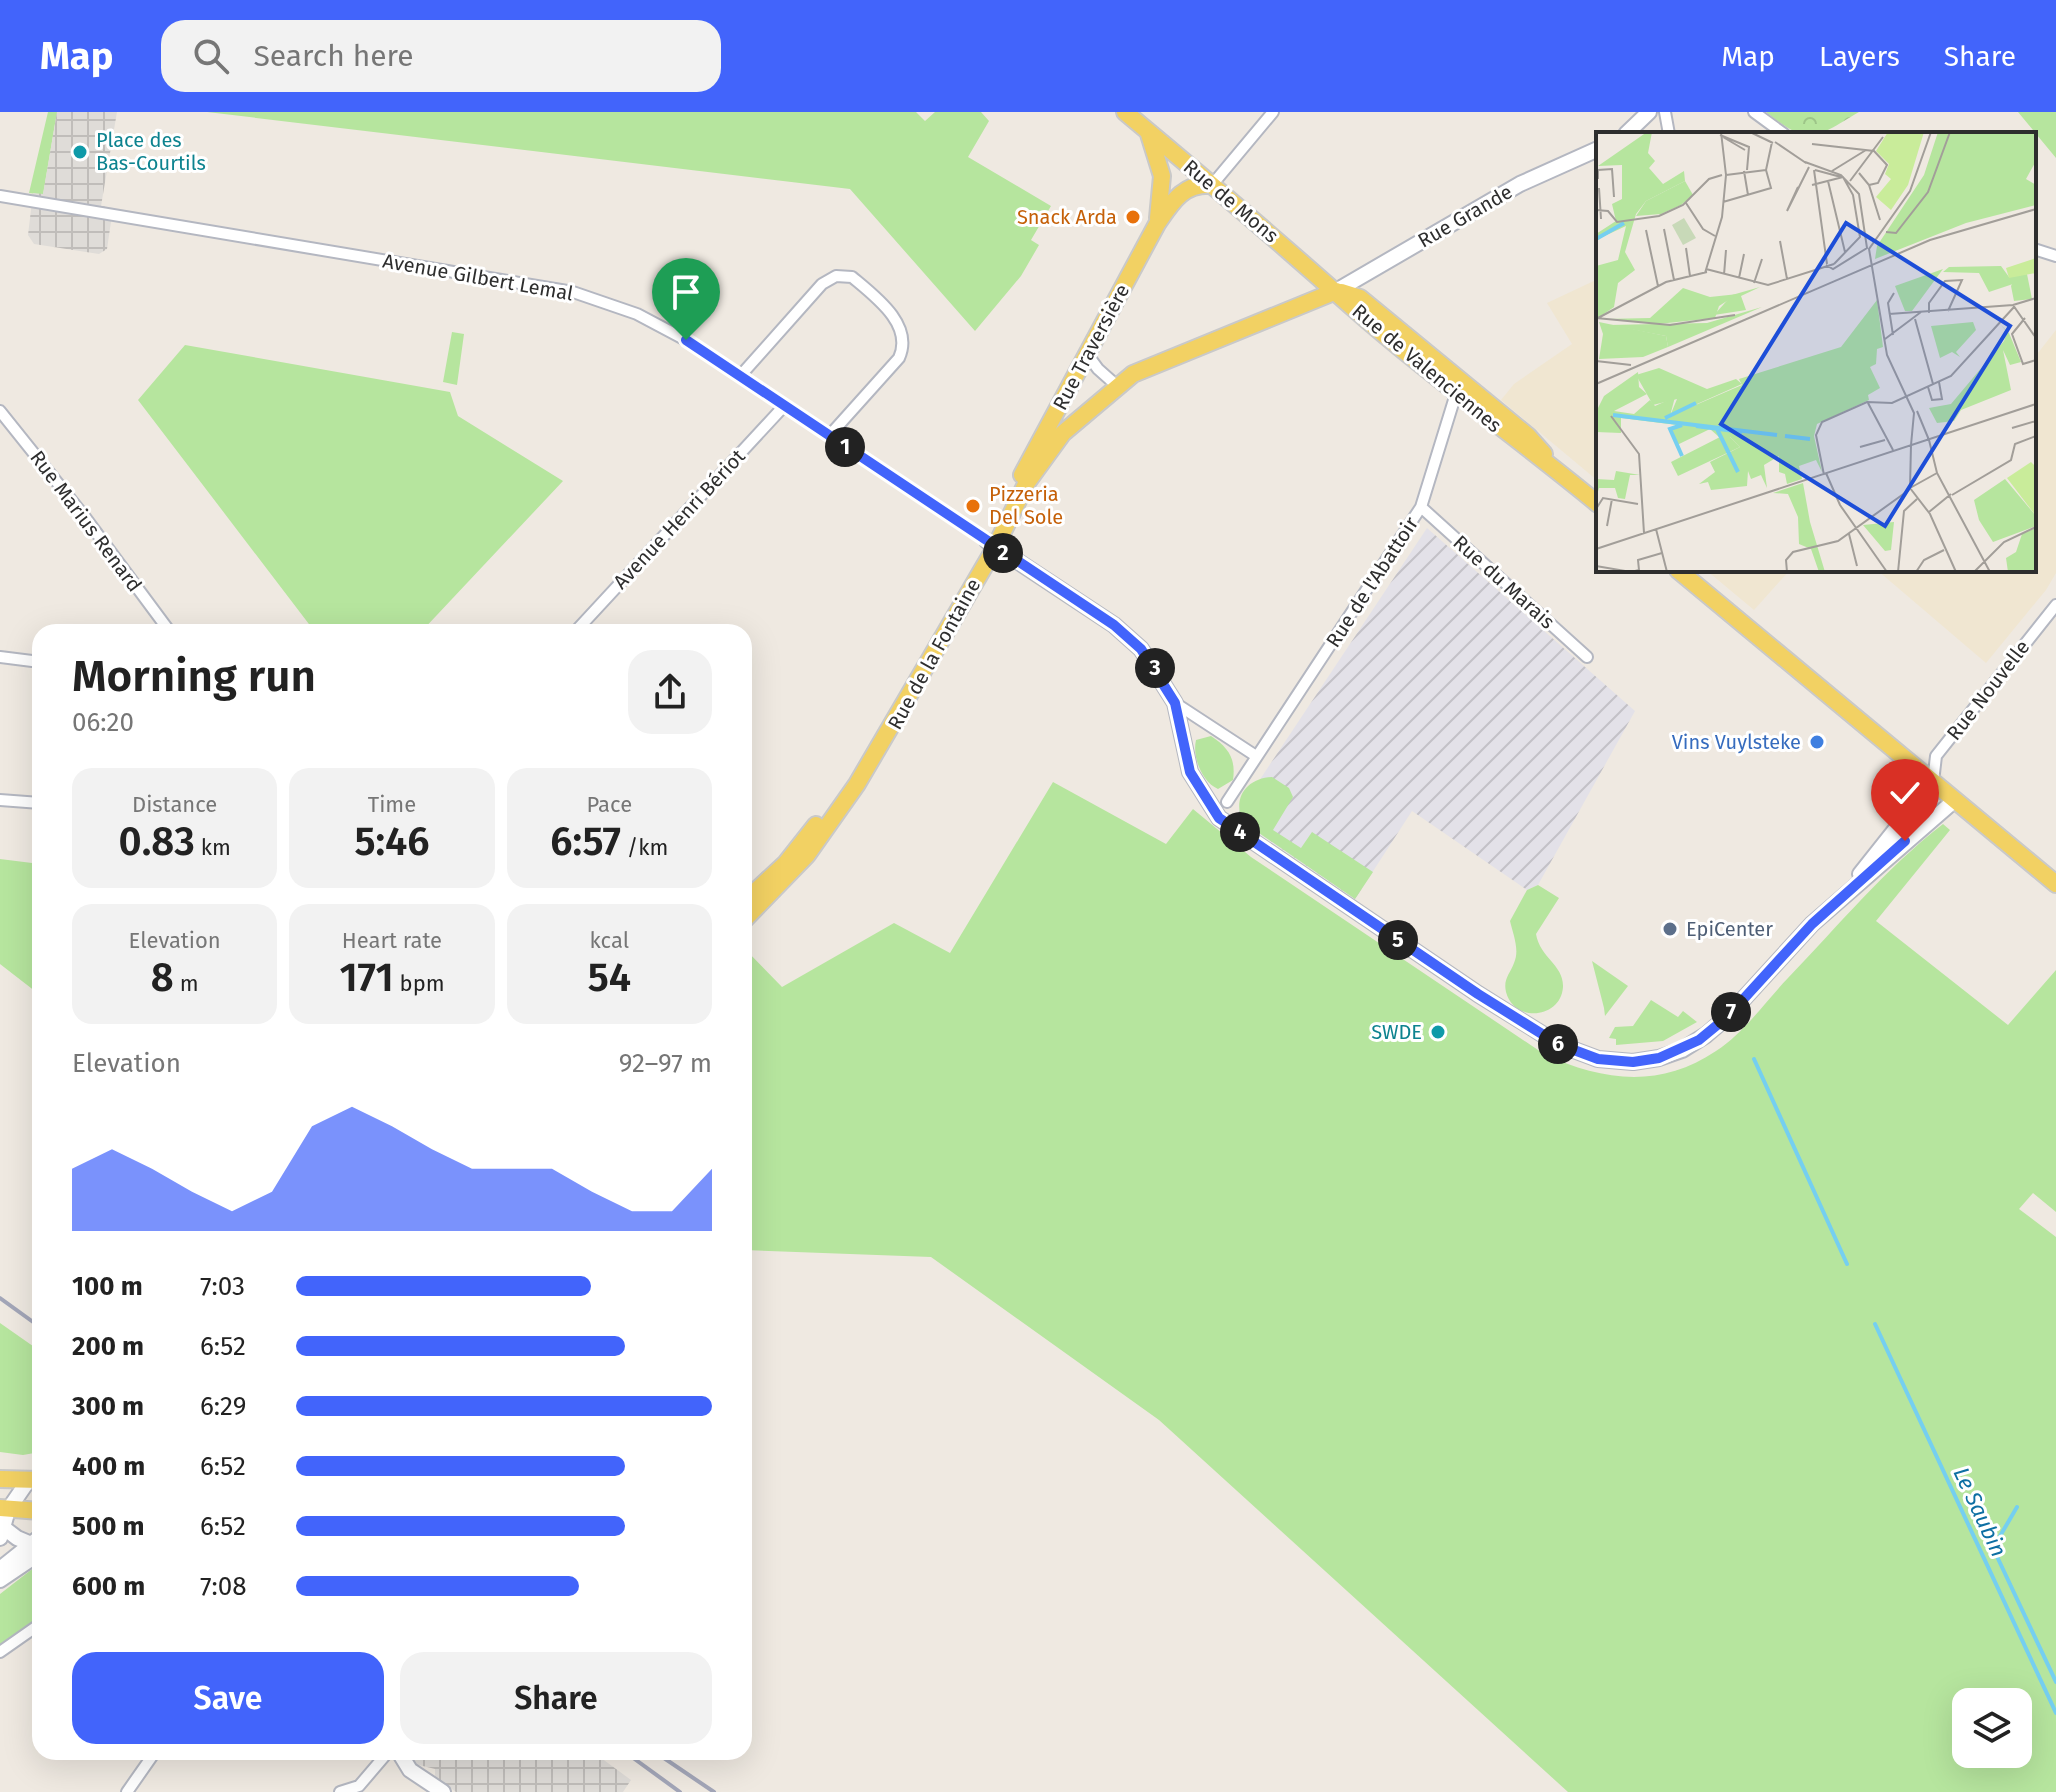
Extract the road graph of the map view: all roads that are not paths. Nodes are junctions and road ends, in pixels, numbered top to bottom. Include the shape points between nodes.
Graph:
1 (1125, 112) edge
2 (1273, 112) edge
3 (1649, 112) edge
4 (1665, 112) edge
5 (1754, 112) edge
6 (1147, 130) junction
7 (1628, 132) edge
8 (1669, 132) edge
9 (1781, 132) edge
10 (1596, 150) edge
11 (1212, 185) junction
12 (0, 196) edge
13 (1157, 224) junction
14 (2036, 250) edge
15 (2056, 256) edge
16 (1336, 291) junction
17 (1087, 354) junction
18 (741, 375) junction
19 (1116, 385) junction
20 (1458, 394) junction
21 (784, 406) junction
22 (0, 411) edge
23 (1506, 418) junction
24 (829, 436) junction
25 (1557, 469) junction
26 (1025, 470) joint
27 (1596, 502) edge
28 (1421, 507) junction
29 (991, 544) junction
30 (1680, 572) edge
31 (2056, 605) edge
32 (164, 624) edge
33 (582, 624) edge
34 (0, 657) edge
35 (1587, 657) dead end
36 (32, 661) edge
37 (1175, 703) junction
38 (1256, 756) junction
39 (1933, 782) junction
40 (0, 800) edge
41 (1955, 800) junction
42 (32, 802) edge
43 (1227, 802) dead end
44 (2056, 884) edge
45 (1852, 888) junction
46 (752, 895) edge
47 (752, 912) edge
48 (0, 1479) edge
49 (32, 1480) edge
50 (32, 1483) edge
51 (32, 1513) edge
52 (2, 1521) edge
53 (32, 1542) edge
54 (32, 1548) edge
55 (32, 1550) edge
56 (0, 1569) edge
57 (0, 1580) edge
58 (32, 1630) edge
59 (0, 1652) edge
60 (149, 1760) edge
61 (381, 1760) edge
62 (404, 1760) edge
63 (127, 1792) edge
64 (340, 1792) edge
65 (443, 1792) edge

1 - 6 main road, Rue de Mons
2 - 11 street
3 - 7 street
4 - 8 street
5 - 9 street
6 - 11 main road, Rue de Mons
6 - 13 main road, Rue Traversière via 1162,176
10 - 16 street, Rue Grande via 1520,184
11 - 13 main road, Rue Traversière via 1194,184 1183,191
11 - 16 main road, Rue de Mons
12 - 18 street, Avenue Gilbert Lemal via 573,292 637,314
13 - 17 main road, Rue Traversière
14 - 15 street
16 - 19 main road, Rue de la Fontaine
16 - 20 main road, Rue de Valenciennes
16 - 23 main road, Rue de Valenciennes via 1360,298
17 - 19 street
17 - 26 main road, Rue Traversière
18 - 21 street, Avenue Gilbert Lemal
18 - 24 street via 822,284 836,276 852,277 903,330 905,344 899,358
19 - 29 main road, Rue de la Fontaine via 1063,433
20 - 23 street
20 - 25 main road, Rue de Valenciennes
20 - 28 street, Rue de l'Abattoir
21 - 24 street, Avenue Gilbert Lemal
21 - 33 street, Avenue Henri Bériot
22 - 32 street, Rue Marius Renard
23 - 25 main road, Rue de Valenciennes
24 - 29 street, Avenue Gilbert Lemal
25 - 27 main road, Rue de Valenciennes
26 - 29 main road, Rue de la Fontaine
28 - 35 street, Rue du Marais
28 - 38 street, Rue de l'Abattoir
29 - 37 street via 1136,644
29 - 46 main road, Rue de la Fontaine via 858,768 786,863
29 - 47 main road, Rue de la Fontaine via 857,784 807,855
30 - 39 main road
31 - 39 street, Rue Nouvelle via 1936,756
34 - 36 street
37 - 38 street
37 - 45 street via 1190,772 1219,818 1478,994 1558,1044 1598,1059 1659,1058 1699,1040
38 - 43 street, Rue de l'Abattoir
39 - 41 main road
39 - 45 street
40 - 42 street
41 - 44 main road
41 - 45 street
48 - 49 main road
50 - 52 street
51 - 52 main road
52 - 53 street
54 - 56 street
55 - 57 street
58 - 59 street
60 - 63 street
61 - 64 street via 359,1786
62 - 65 street

